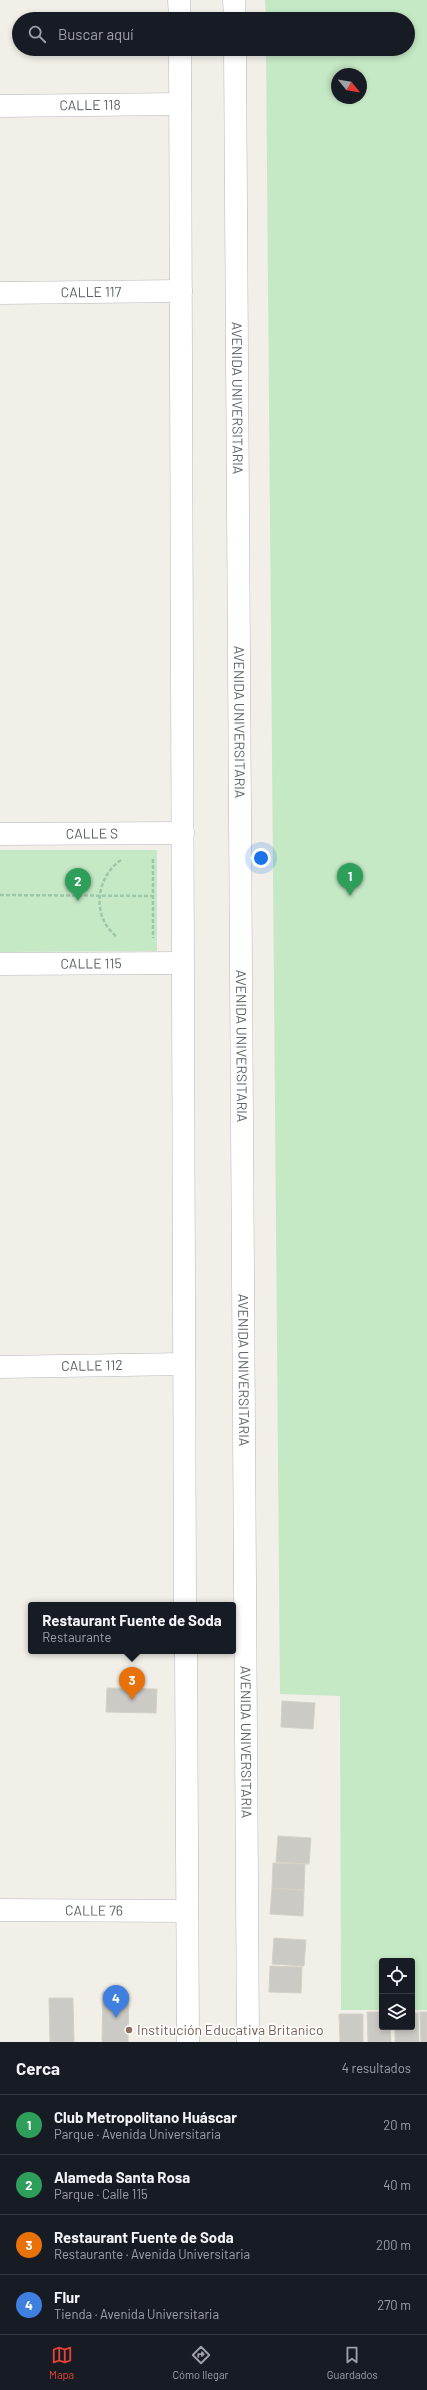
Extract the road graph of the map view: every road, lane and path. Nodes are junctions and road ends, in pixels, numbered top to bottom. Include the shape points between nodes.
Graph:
1 (179, 0) edge
2 (234, 0) edge
3 (180, 12) edge
4 (234, 12) edge
5 (180, 56) edge
6 (235, 56) edge
7 (180, 104) junction
8 (0, 106) edge
9 (181, 291) junction
10 (0, 293) edge
11 (183, 833) junction
12 (0, 834) edge
13 (119, 856) dead end
14 (146, 856) dead end
15 (100, 894) junction
16 (0, 895) edge
17 (153, 896) junction
18 (118, 938) dead end
19 (153, 942) dead end
20 (182, 963) junction
21 (0, 964) edge
22 (184, 1364) junction
23 (0, 1368) edge
24 (185, 1602) edge
25 (186, 1654) edge
26 (0, 1910) edge
27 (187, 1911) junction
28 (188, 2042) edge
29 (248, 2042) edge

1 - 3 street
2 - 4 street
5 - 7 street
6 - 29 street, AVENIDA UNIVERSITARIA
7 - 8 street, CALLE 118
7 - 9 street
9 - 10 street, CALLE 117
9 - 11 street
11 - 12 street, CALLE S
11 - 20 street
13 - 15 path via 126,856 115,864 107,875
14 - 17 path via 153,856
15 - 16 path
15 - 17 path
15 - 18 path via 101,913 105,925
17 - 19 path
20 - 21 street, CALLE 115
20 - 22 street
22 - 23 street, CALLE 112
22 - 24 street
25 - 27 street
26 - 27 street, CALLE 76
27 - 28 street

